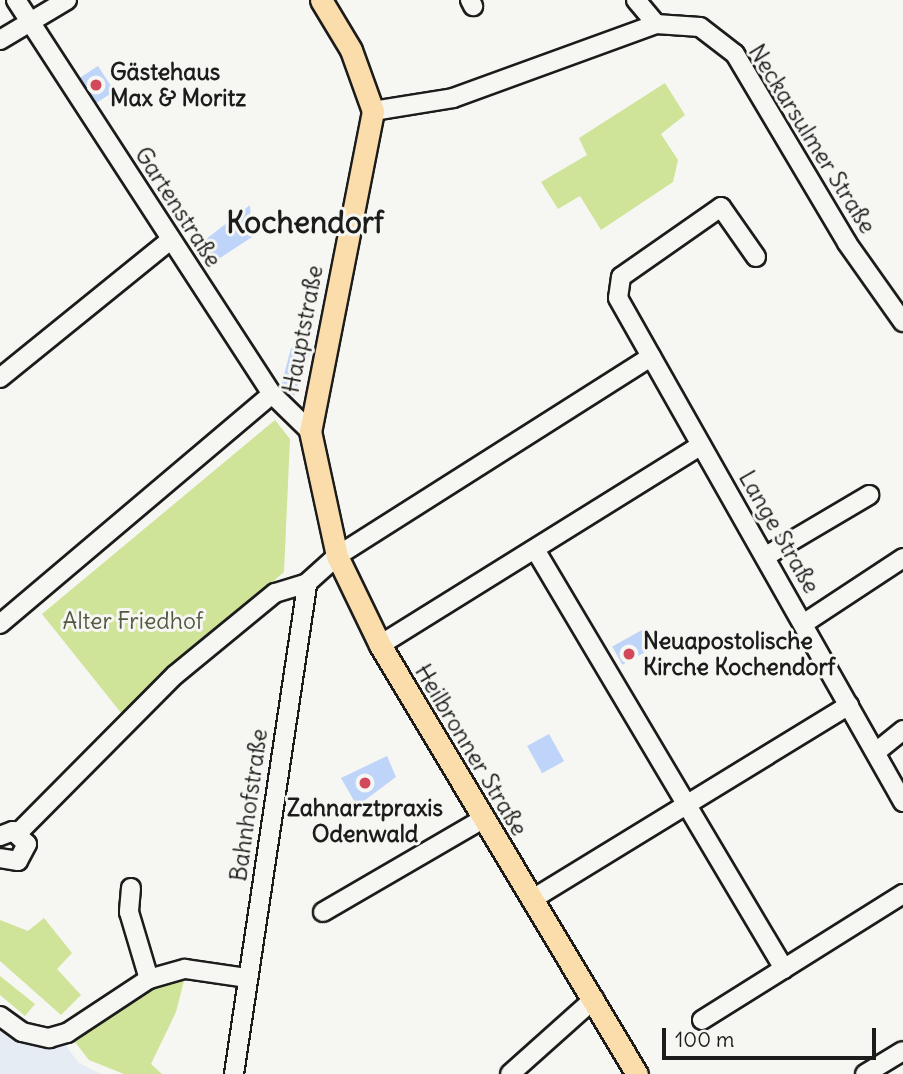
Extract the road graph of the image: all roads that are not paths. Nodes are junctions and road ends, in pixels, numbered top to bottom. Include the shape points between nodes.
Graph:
1 (16, 0) edge
2 (67, 0) edge
3 (321, 0) edge
4 (636, 0) edge
5 (29, 21) junction
6 (656, 24) junction
7 (0, 40) edge
8 (373, 111) junction
9 (169, 241) junction
10 (756, 257) dead end
11 (903, 322) edge
12 (651, 357) junction
13 (0, 378) edge
14 (272, 394) junction
15 (310, 431) junction
16 (701, 445) junction
17 (869, 495) dead end
18 (536, 551) junction
19 (337, 556) junction
20 (765, 556) junction
21 (903, 558) edge
22 (307, 583) junction
23 (0, 624) edge
24 (803, 624) junction
25 (380, 645) junction
26 (849, 705) junction
27 (903, 730) edge
28 (876, 752) junction
29 (903, 802) edge
30 (687, 807) junction
31 (481, 820) junction
32 (18, 833) junction
33 (0, 836) edge
34 (0, 858) edge
35 (131, 888) dead end
36 (903, 894) edge
37 (531, 900) junction
38 (323, 912) dead end
39 (784, 970) junction
40 (247, 978) junction
41 (149, 979) junction
42 (594, 999) junction
43 (0, 1016) edge
44 (702, 1020) dead end
45 (903, 1051) edge
46 (885, 1069) edge
47 (234, 1074) edge
48 (510, 1074) edge
49 (637, 1074) edge
50 (865, 1074) edge

1 - 5 street, Gartenstraße
2 - 5 street
3 - 8 main road via 351,50
4 - 6 street
5 - 7 street
5 - 9 street, Gartenstraße
6 - 8 street, Neckarsulmer Straße via 453,98
6 - 11 street, Neckarsulmer Straße via 700,27 735,54 847,243
8 - 15 main road, Hauptstraße
9 - 13 street
9 - 14 street, Gartenstraße
10 - 12 street, Lange Straße via 721,206 615,286
12 - 16 street, Lange Straße
12 - 19 street
14 - 15 street, Gartenstraße
14 - 23 street
15 - 19 main road, Heilbronner Straße
16 - 18 street
16 - 20 street, Lange Straße
17 - 20 street
18 - 25 street
18 - 30 street
19 - 22 street
19 - 25 main road, Heilbronner Straße
20 - 24 street, Lange Straße
21 - 24 street
22 - 32 street via 275,593 175,675
22 - 40 street, Bahnhofstraße
24 - 26 street, Lange Straße
25 - 31 main road, Heilbronner Straße
26 - 28 street, Lange Straße
26 - 30 street
27 - 28 street
28 - 29 street, Lange Straße
30 - 37 street
30 - 39 street
31 - 37 main road, Heilbronner Straße
31 - 38 street
32 - 33 street
32 - 34 street via 26,854 13,863
35 - 41 street via 129,912
36 - 39 street
37 - 42 main road, Heilbronner Straße
39 - 44 street
40 - 41 street via 185,969
40 - 47 street, Bahnhofstraße
41 - 43 street via 67,1033 49,1038 22,1032
42 - 48 street
42 - 49 main road, Heilbronner Straße
45 - 46 street
46 - 50 street

